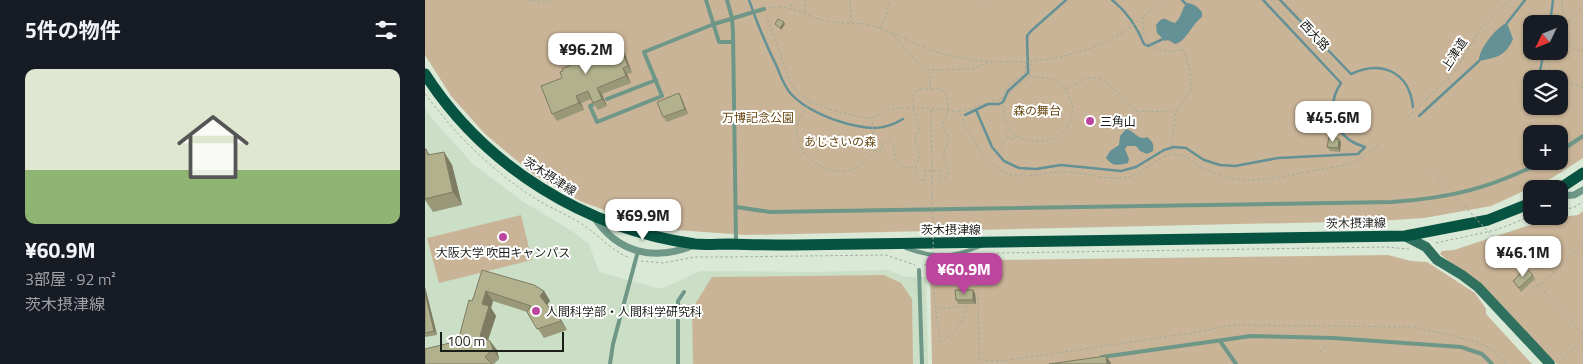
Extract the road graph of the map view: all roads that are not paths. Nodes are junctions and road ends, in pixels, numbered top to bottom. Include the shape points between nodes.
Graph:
1 (706, 0) edge
2 (727, 0) edge
3 (764, 9) road end
4 (732, 18) junction
5 (714, 24) junction
6 (733, 42) junction
7 (425, 74) edge
8 (656, 80) junction
9 (607, 100) dead end
10 (592, 105) edge
11 (1583, 136) edge
12 (1568, 146) edge
13 (1524, 170) edge
14 (1583, 173) edge
15 (1568, 184) edge
16 (1583, 190) edge
17 (1568, 195) edge
18 (1523, 206) edge
19 (737, 208) junction
20 (594, 217) junction
21 (1405, 236) junction
22 (697, 244) junction
23 (736, 244) junction
24 (638, 251) junction
25 (919, 270) dead end
26 (684, 292) dead end
27 (1220, 341) junction
28 (1096, 358) edge
29 (610, 364) edge
30 (678, 364) edge
31 (922, 364) edge
32 (1236, 364) edge
33 (1492, 364) edge
34 (1550, 364) edge

1 - 5 lane
2 - 4 lane
3 - 4 lane
4 - 5 lane
4 - 6 lane
5 - 6 lane via 719,42
5 - 8 lane via 644,52
6 - 19 lane
7 - 20 main road, 茨木摂津線 via 448,106 484,145 530,182
8 - 9 lane
8 - 10 lane via 662,96 597,122
11 - 12 lane
13 - 19 lane via 1454,195 1393,202 770,212
14 - 15 main road
16 - 17 street
18 - 21 main road, 茨木摂津線 via 1488,220
19 - 23 lane
20 - 22 main road, 茨木摂津線 via 642,234
20 - 24 street via 603,230 621,244
21 - 23 main road, 茨木摂津線
21 - 34 main road via 1426,247 1437,260 1478,287
22 - 23 main road, 茨木摂津線
22 - 24 street via 660,254
24 - 29 lane
25 - 31 lane
26 - 30 lane via 677,301
27 - 28 lane
27 - 32 lane
27 - 33 lane via 1251,336 1333,338 1461,347 1482,354

